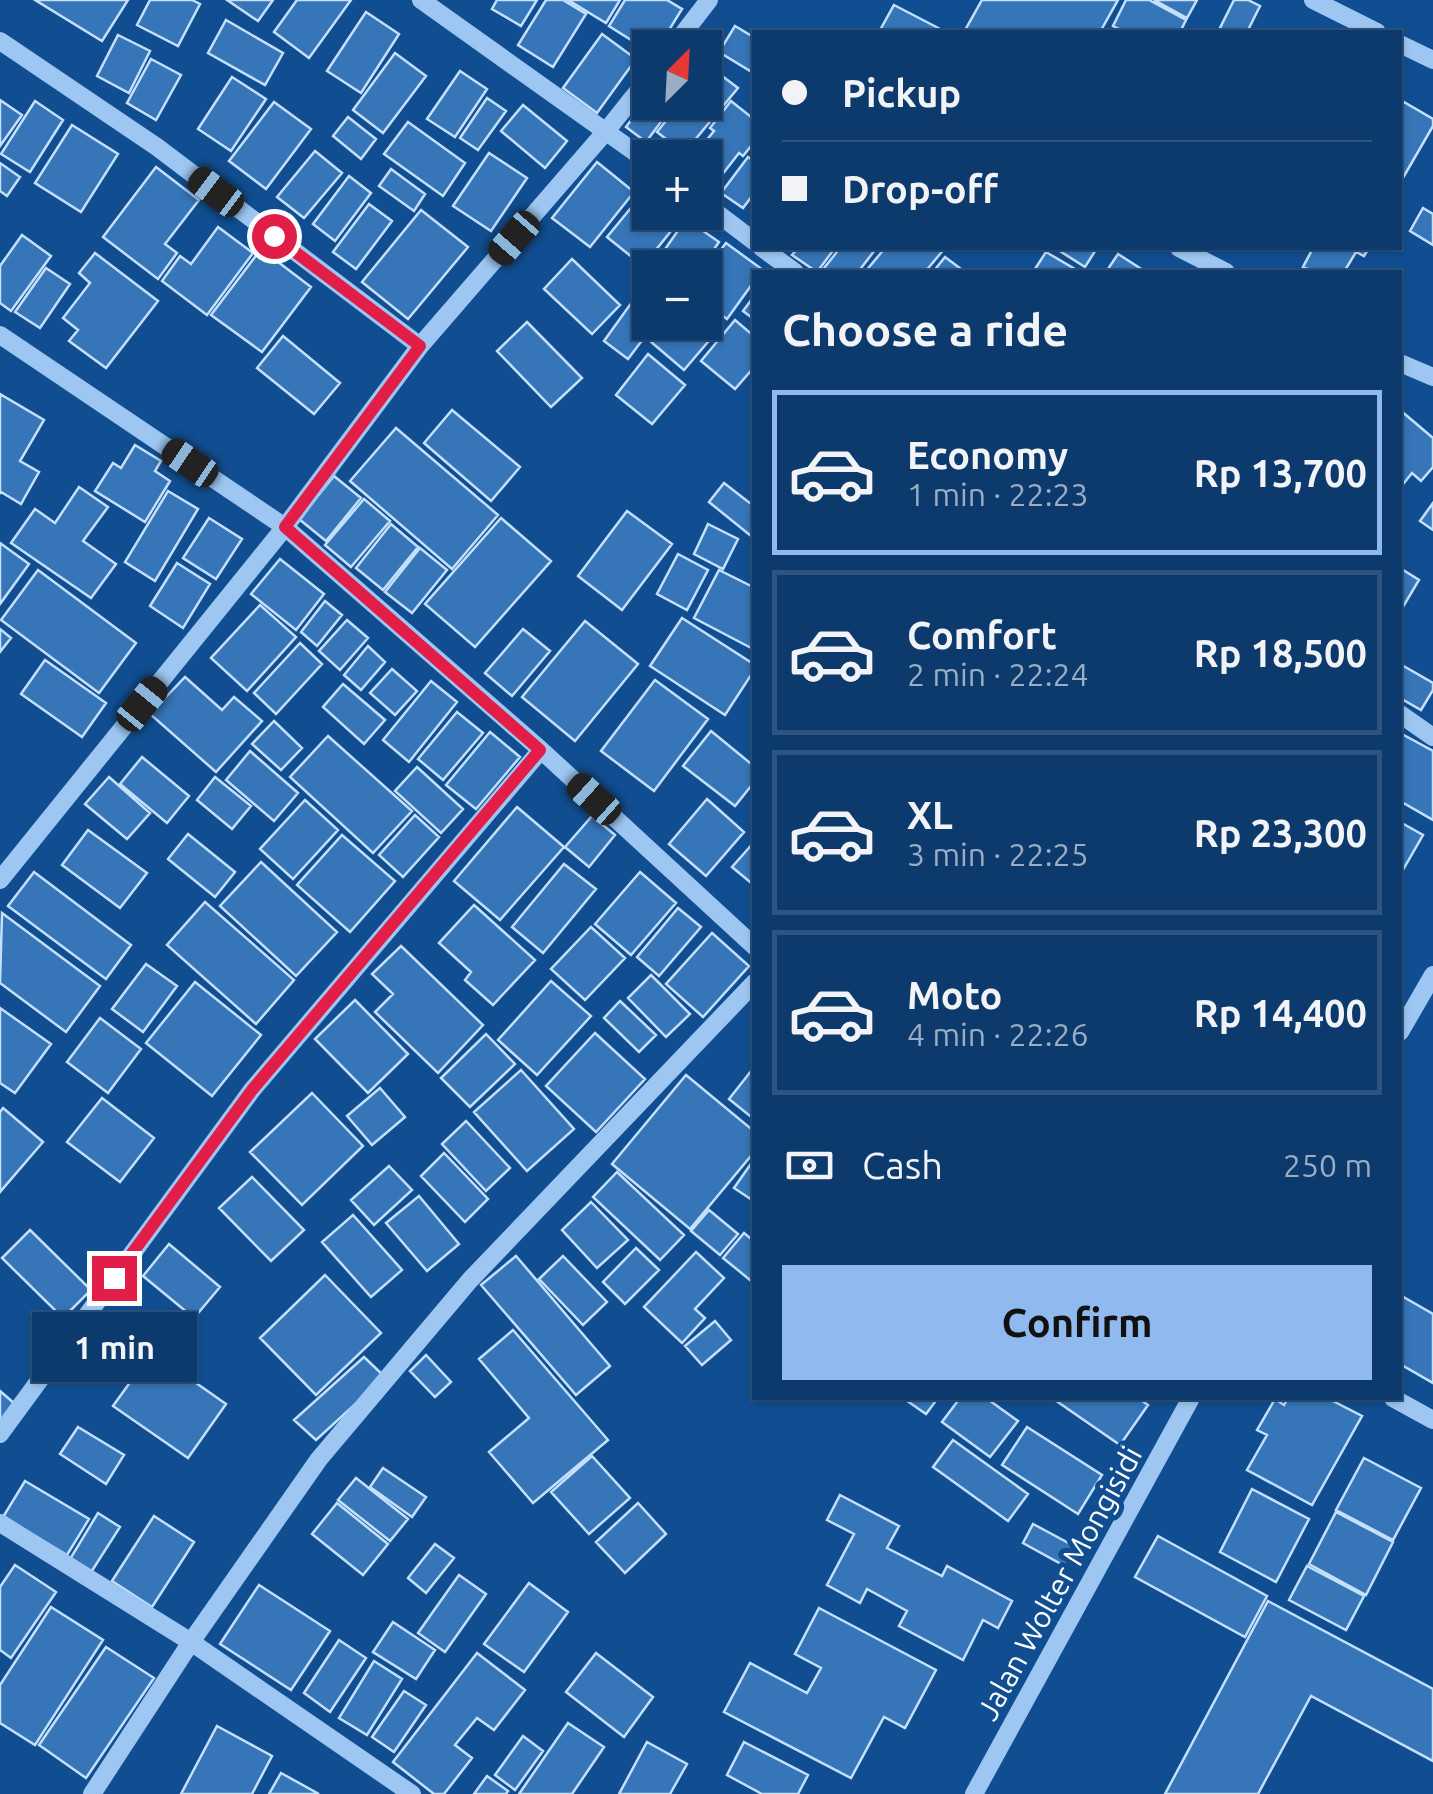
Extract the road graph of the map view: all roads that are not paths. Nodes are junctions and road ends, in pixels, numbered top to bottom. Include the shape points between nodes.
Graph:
1 (420, 0) edge
2 (709, 0) edge
3 (1313, 0) edge
4 (686, 30) edge
5 (1374, 30) edge
6 (0, 41) edge
7 (1402, 45) edge
8 (1433, 60) edge
9 (632, 99) edge
10 (608, 130) junction
11 (632, 149) edge
12 (722, 217) edge
13 (752, 240) edge
14 (1183, 250) edge
15 (1222, 270) edge
16 (0, 335) edge
17 (420, 346) junction
18 (1402, 364) edge
19 (1433, 377) edge
20 (285, 527) junction
21 (1402, 715) edge
22 (1433, 737) edge
23 (540, 750) junction
24 (0, 880) edge
25 (752, 943) edge
26 (1433, 975) edge
27 (752, 985) edge
28 (1402, 1029) edge
29 (1190, 1400) edge
30 (1397, 1400) edge
31 (1433, 1420) edge
32 (0, 1434) edge
33 (0, 1523) edge
34 (191, 1642) junction
35 (92, 1794) edge
36 (412, 1794) edge
37 (974, 1794) edge

1 - 10 street
2 - 4 street
3 - 5 street
6 - 17 street via 157,148
7 - 8 street
9 - 10 street
10 - 11 street
10 - 17 street
12 - 13 street
14 - 15 street
16 - 20 street
17 - 20 street
18 - 19 street
20 - 23 street
20 - 24 street
21 - 22 street
23 - 25 street
23 - 32 street via 252,1090
26 - 28 street
27 - 34 street via 470,1280 320,1459
29 - 37 street, Jalan Wolter Mongisidi
30 - 31 street
33 - 34 street
34 - 35 street
34 - 36 street

